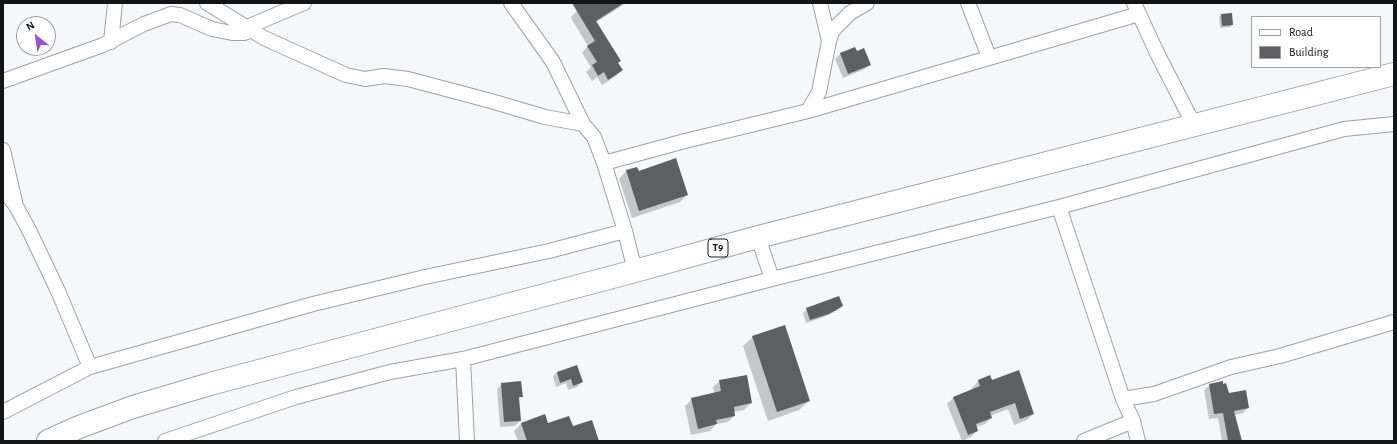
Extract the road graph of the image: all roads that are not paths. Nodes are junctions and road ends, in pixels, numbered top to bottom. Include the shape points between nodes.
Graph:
1 (115, 3) edge
2 (207, 3) edge
3 (304, 3) edge
4 (512, 3) edge
5 (820, 3) edge
6 (867, 3) edge
7 (968, 3) edge
8 (1137, 9) edge
9 (249, 29) junction
10 (829, 41) junction
11 (111, 42) junction
12 (989, 58) junction
13 (1394, 74) edge
14 (3, 81) edge
15 (808, 111) junction
16 (583, 124) junction
17 (1394, 124) edge
18 (1194, 125) junction
19 (3, 150) edge
20 (604, 163) junction
21 (3, 189) edge
22 (16, 206) junction
23 (1059, 207) junction
24 (625, 231) junction
25 (758, 237) junction
26 (635, 271) junction
27 (772, 279) junction
28 (1394, 322) edge
29 (463, 359) junction
30 (90, 367) junction
31 (1123, 399) junction
32 (3, 412) edge
33 (1132, 422) junction
34 (48, 441) edge
35 (165, 441) edge
36 (467, 441) edge
37 (1084, 441) edge
38 (1138, 441) edge

1 - 11 street
2 - 9 street
3 - 9 street
4 - 16 street via 553,62
5 - 10 street
6 - 10 street via 850,13 837,26
7 - 12 street
8 - 12 street
8 - 18 street
9 - 11 street via 238,33 226,32 176,14 150,22
9 - 16 street via 346,75 365,79 384,76 408,78 545,117
10 - 15 street via 819,92
11 - 14 street
12 - 15 street
13 - 18 highway, T9
15 - 20 street
16 - 20 street via 594,137
17 - 23 street via 1344,129
18 - 25 highway, T9
19 - 22 street
20 - 24 street
21 - 22 street
22 - 30 street via 58,291
23 - 27 street
23 - 31 street
24 - 26 street
24 - 30 street via 550,251 313,304
25 - 26 highway, T9
25 - 27 street
26 - 34 highway, T9 via 210,384 133,407
27 - 29 street
28 - 31 street via 1280,356 1231,367 1154,394
29 - 35 street via 390,372 296,397
29 - 36 street
30 - 32 street
31 - 33 street
33 - 37 street
33 - 38 street

